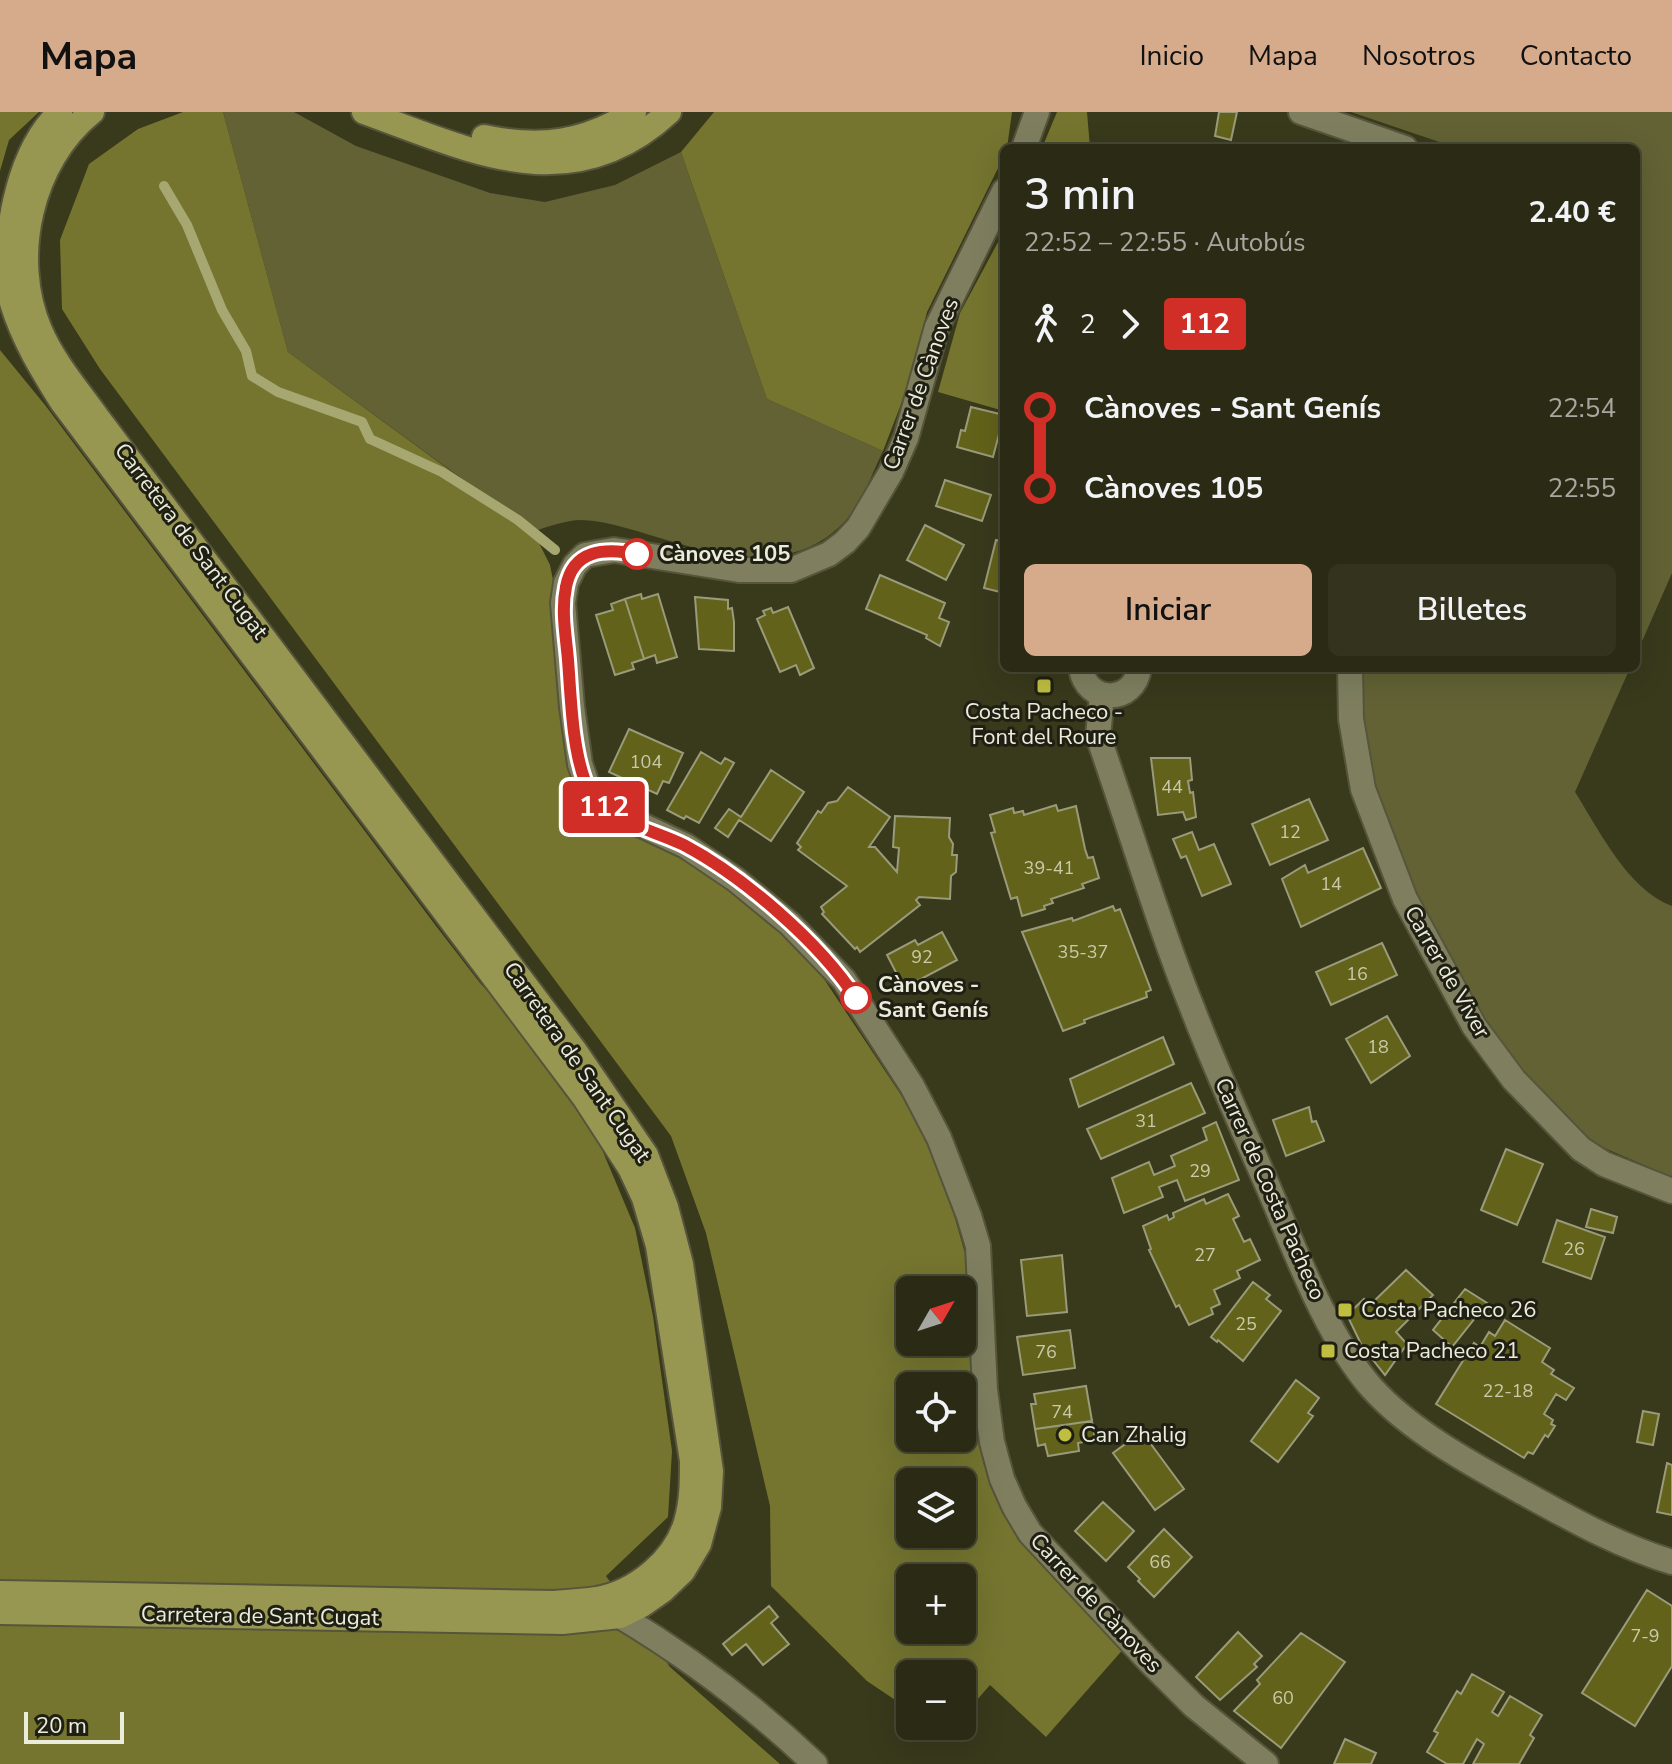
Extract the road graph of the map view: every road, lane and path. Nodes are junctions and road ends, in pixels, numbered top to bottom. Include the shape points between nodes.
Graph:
1 (60, 112) edge
2 (92, 112) edge
3 (364, 112) edge
4 (406, 112) edge
5 (634, 112) edge
6 (669, 112) edge
7 (1037, 112) edge
8 (1301, 112) edge
9 (1025, 144) edge
10 (1393, 144) edge
11 (1000, 199) edge
12 (1082, 672) edge
13 (1138, 672) edge
14 (1350, 672) edge
15 (1102, 695) junction
16 (1672, 1191) edge
17 (1672, 1562) edge
18 (0, 1593) edge
19 (0, 1612) edge
20 (620, 1616) junction
21 (815, 1764) edge
22 (1266, 1764) edge

1 - 18 main road, Carretera de Sant Cugat via 23,170 8,222 11,300 33,355 62,402 584,1097 630,1168 658,1246 692,1461 692,1496 675,1548 632,1586 600,1599 554,1603
2 - 20 main road, Carretera de Sant Cugat via 46,167 29,218 31,296 50,351 575,1051 646,1155 666,1207 681,1264 705,1423 709,1507 699,1544 683,1571 662,1591
3 - 6 main road via 474,152 561,164 619,145
4 - 5 main road via 464,133 512,143 552,143 590,135
7 - 9 street
8 - 10 street
11 - 22 street, Carrer de Cànoves via 937,327 906,438 891,472 845,542 791,570 739,570 614,550 585,555 575,565 563,603 580,764 590,793 601,806 686,846 735,879 790,924 844,980 912,1086 969,1216 978,1246 992,1442 1014,1506 1030,1533 1149,1661 1203,1714
12 - 15 street via 1087,685
13 - 15 street via 1130,689
14 - 16 street, Carrer de Viver via 1351,719 1363,789 1405,899 1474,1026 1514,1080 1581,1149
15 - 17 street, Carrer de Costa Pacheco via 1098,736 1192,1009 1305,1274 1344,1347 1384,1401 1479,1468 1595,1532
19 - 20 main road, Carretera de Sant Cugat via 562,1622
20 - 21 street via 717,1679

